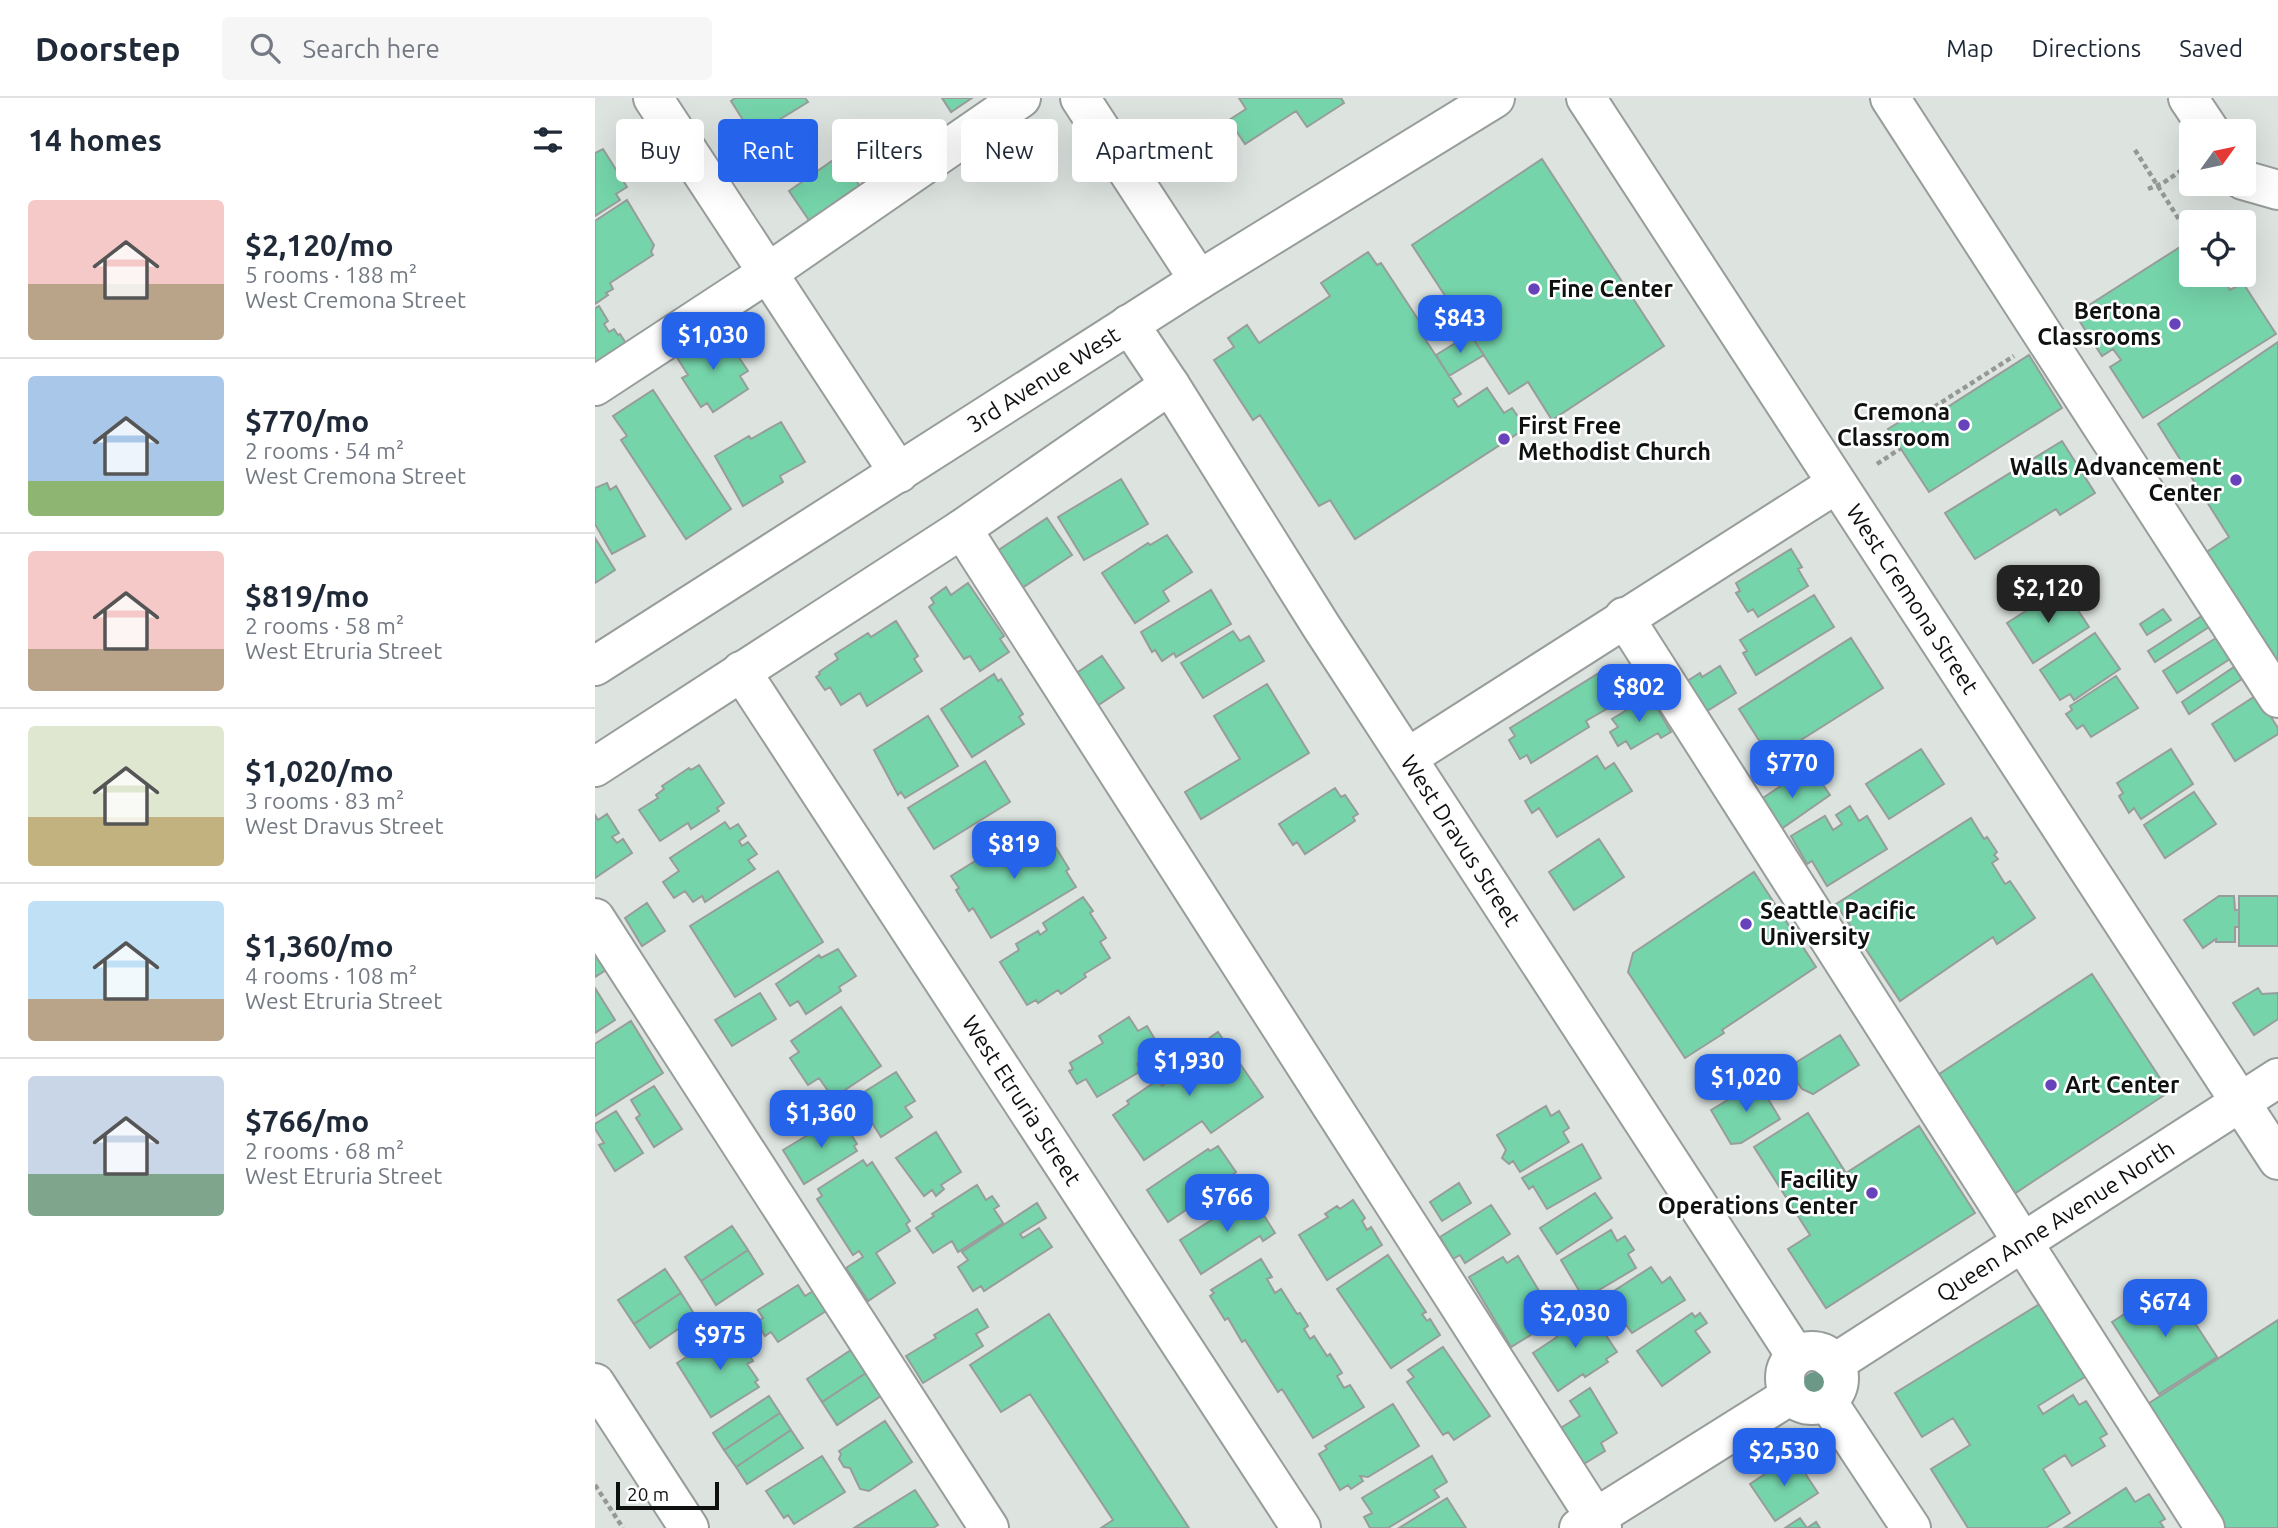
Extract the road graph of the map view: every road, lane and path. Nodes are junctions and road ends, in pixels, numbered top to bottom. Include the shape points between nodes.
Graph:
1 (653, 98) edge
2 (1021, 98) edge
3 (1080, 98) edge
4 (1495, 98) edge
5 (1586, 98) edge
6 (1889, 98) edge
7 (2188, 98) edge
8 (2202, 119) edge
9 (2135, 150) dead end
10 (2179, 172) edge
11 (2256, 184) edge
12 (2158, 186) junction
13 (2148, 189) dead end
14 (2278, 190) edge
15 (2179, 219) edge
16 (769, 272) junction
17 (1199, 280) junction
18 (1129, 324) junction
19 (2045, 337) junction
20 (1170, 385) junction
21 (595, 386) edge
22 (1920, 416) dead end
23 (1901, 448) dead end
24 (1877, 464) dead end
25 (899, 473) junction
26 (1836, 484) junction
27 (962, 529) junction
28 (1624, 617) junction
29 (595, 666) edge
30 (741, 671) junction
31 (2278, 698) edge
32 (1407, 758) junction
33 (595, 766) edge
34 (595, 918) edge
35 (2278, 1078) edge
36 (2240, 1101) junction
37 (2278, 1160) edge
38 (2022, 1242) junction
39 (1796, 1356) junction
40 (1835, 1363) junction
41 (595, 1383) edge
42 (1809, 1398) junction
43 (595, 1485) edge
44 (1592, 1524) edge
45 (623, 1528) edge
46 (689, 1528) edge
47 (989, 1528) edge
48 (1301, 1528) edge
49 (1911, 1528) edge
50 (2205, 1528) edge

1 - 16 street
2 - 16 street
3 - 17 street
4 - 17 street, 3rd Avenue West
5 - 26 street, West Cremona Street
6 - 19 street
7 - 8 street
9 - 12 path
10 - 12 path
11 - 14 street
12 - 13 path
12 - 15 path
16 - 21 street
16 - 25 street
17 - 18 street, 3rd Avenue West
18 - 20 street, West Dravus Street
18 - 25 street, 3rd Avenue West
19 - 22 path
19 - 31 street
20 - 27 street
20 - 32 street, West Dravus Street
23 - 24 path
25 - 29 street, 3rd Avenue West
26 - 28 street
26 - 36 street, West Cremona Street
27 - 30 street
27 - 44 street
28 - 32 street
28 - 38 street
30 - 33 street
30 - 48 street, West Etruria Street
32 - 39 street, West Dravus Street
34 - 47 street
35 - 36 street, Queen Anne Avenue North
36 - 37 street, West Cremona Street
36 - 38 street, Queen Anne Avenue North
38 - 40 street, Queen Anne Avenue North
38 - 50 street
39 - 40 street via 1817,1350
39 - 42 street via 1788,1366 1785,1383
40 - 42 street via 1838,1387
41 - 46 street
42 - 44 street
42 - 49 street
43 - 45 path

